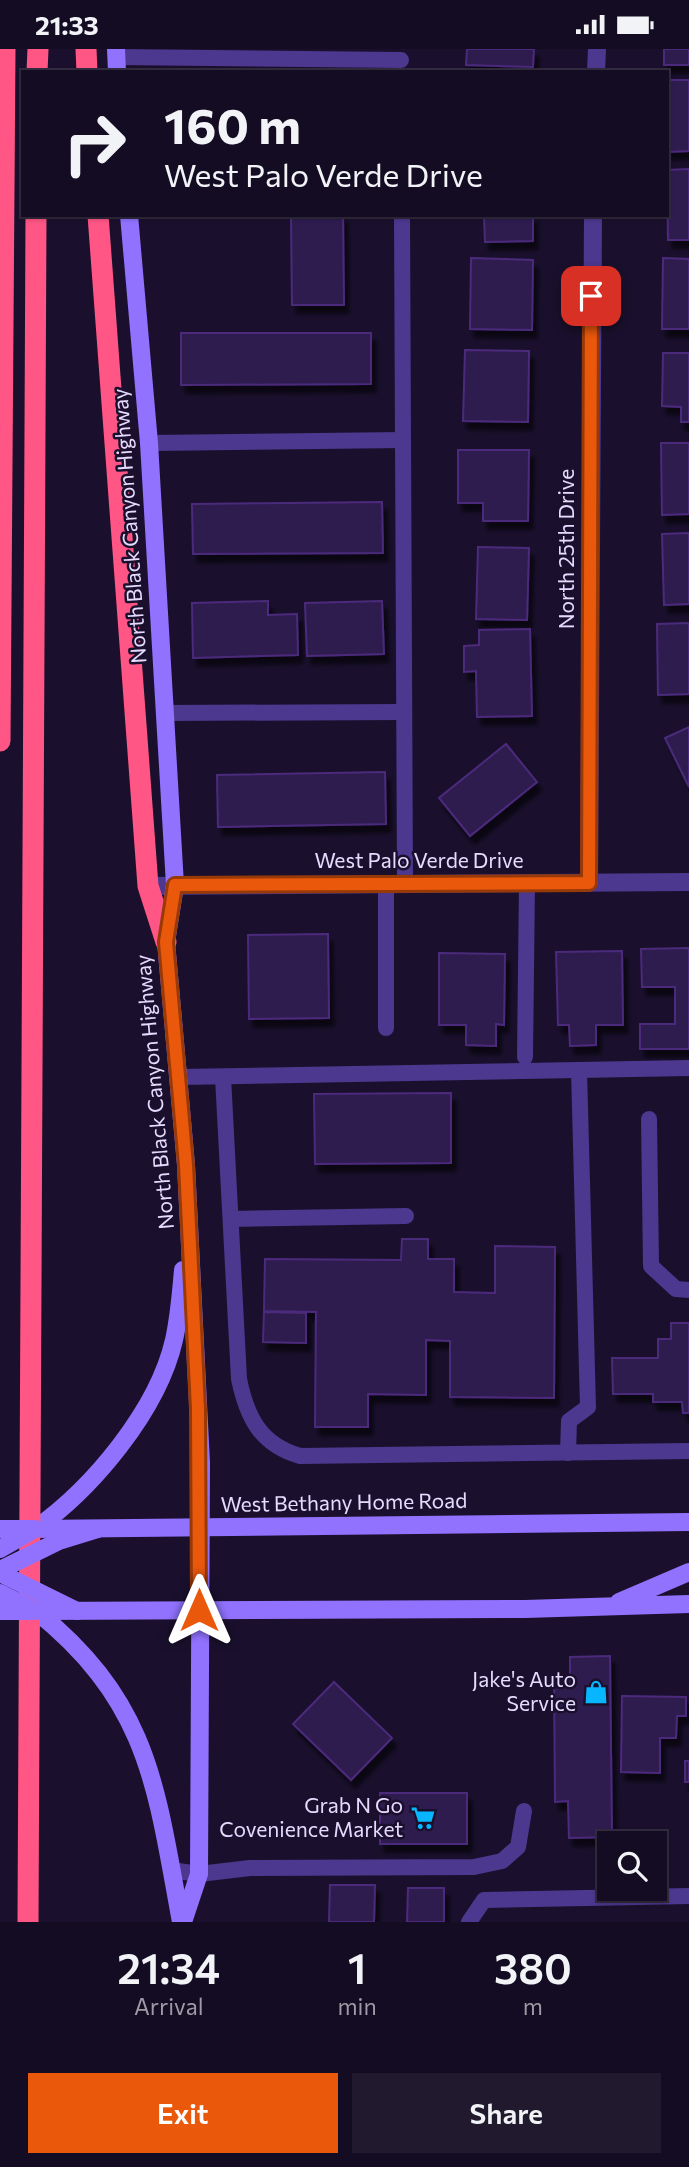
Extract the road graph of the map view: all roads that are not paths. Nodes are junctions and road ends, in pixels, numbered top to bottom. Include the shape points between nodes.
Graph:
1 (5, 49) edge
2 (38, 49) edge
3 (86, 49) edge
4 (597, 49) edge
5 (116, 59) edge
6 (401, 60) edge
7 (37, 70) edge
8 (87, 70) edge
9 (596, 70) edge
10 (36, 217) edge
11 (98, 217) edge
12 (129, 217) edge
13 (401, 217) edge
14 (593, 217) edge
15 (402, 440) junction
16 (149, 443) junction
17 (404, 712) junction
18 (165, 713) junction
19 (0, 741) edge
20 (689, 882) edge
21 (527, 883) junction
22 (589, 883) junction
23 (386, 884) junction
24 (405, 884) junction
25 (175, 885) junction
26 (148, 886) junction
27 (166, 942) junction
28 (386, 1028) dead end
29 (525, 1057) dead end
30 (689, 1068) edge
31 (579, 1070) junction
32 (180, 1077) junction
33 (223, 1077) junction
34 (649, 1119) dead end
35 (186, 1165) junction
36 (405, 1216) dead end
37 (231, 1219) junction
38 (689, 1290) edge
39 (689, 1451) edge
40 (568, 1453) junction
41 (689, 1522) edge
42 (199, 1528) junction
43 (0, 1529) edge
44 (34, 1529) junction
45 (98, 1529) junction
46 (0, 1549) edge
47 (0, 1571) edge
48 (689, 1572) edge
49 (0, 1593) edge
50 (689, 1604) edge
51 (610, 1606) junction
52 (199, 1610) junction
53 (0, 1611) edge
54 (36, 1611) junction
55 (77, 1611) junction
56 (524, 1811) dead end
57 (171, 1870) junction
58 (199, 1874) junction
59 (689, 1896) edge
60 (28, 1922) edge
61 (182, 1922) edge
62 (469, 1922) edge

1 - 19 highway
2 - 7 highway
3 - 8 highway
4 - 9 street
5 - 6 lane
10 - 60 highway
11 - 26 highway
12 - 16 main road, North Black Canyon Highway
13 - 15 lane
14 - 22 street, North 25th Drive
15 - 16 lane
15 - 17 lane
16 - 18 main road, North Black Canyon Highway
17 - 18 lane
17 - 24 lane
18 - 25 main road, North Black Canyon Highway
20 - 22 street, West Palo Verde Drive
21 - 22 street, West Palo Verde Drive
21 - 24 street, West Palo Verde Drive
21 - 29 lane
23 - 24 street, West Palo Verde Drive
23 - 25 street, West Palo Verde Drive
23 - 28 lane
25 - 26 street, West Palo Verde Drive
25 - 27 main road, North Black Canyon Highway
26 - 27 highway
27 - 32 main road, North Black Canyon Highway
30 - 31 lane
31 - 33 lane
31 - 40 lane via 589,1407 569,1421
32 - 33 lane
32 - 35 main road, North Black Canyon Highway
33 - 37 lane
34 - 38 lane via 651,1266 676,1289
35 - 42 main road, North Black Canyon Highway via 201,1463
35 - 44 main road via 185,1240 174,1341 161,1378 137,1420 92,1478
36 - 37 lane
37 - 40 lane via 239,1379 243,1400 267,1442 300,1456
39 - 40 lane
41 - 42 main road, West Bethany Home Road
42 - 45 main road, West Bethany Home Road
42 - 52 main road, North Black Canyon Highway
43 - 44 main road, West Bethany Home Road, bridge
44 - 45 main road, West Bethany Home Road, bridge
44 - 46 main road, bridge
45 - 47 main road, bridge via 59,1541
47 - 55 main road, bridge
48 - 51 main road
49 - 54 main road, bridge
50 - 51 main road
51 - 52 main road
52 - 55 main road
52 - 58 main road, North Black Canyon Highway
53 - 54 main road, bridge
54 - 55 main road
54 - 57 main road via 91,1665 134,1729 152,1772
56 - 58 lane via 519,1847 502,1860 474,1867 250,1868
57 - 58 lane
57 - 61 main road
58 - 61 main road, North Black Canyon Highway
59 - 62 lane via 484,1900

